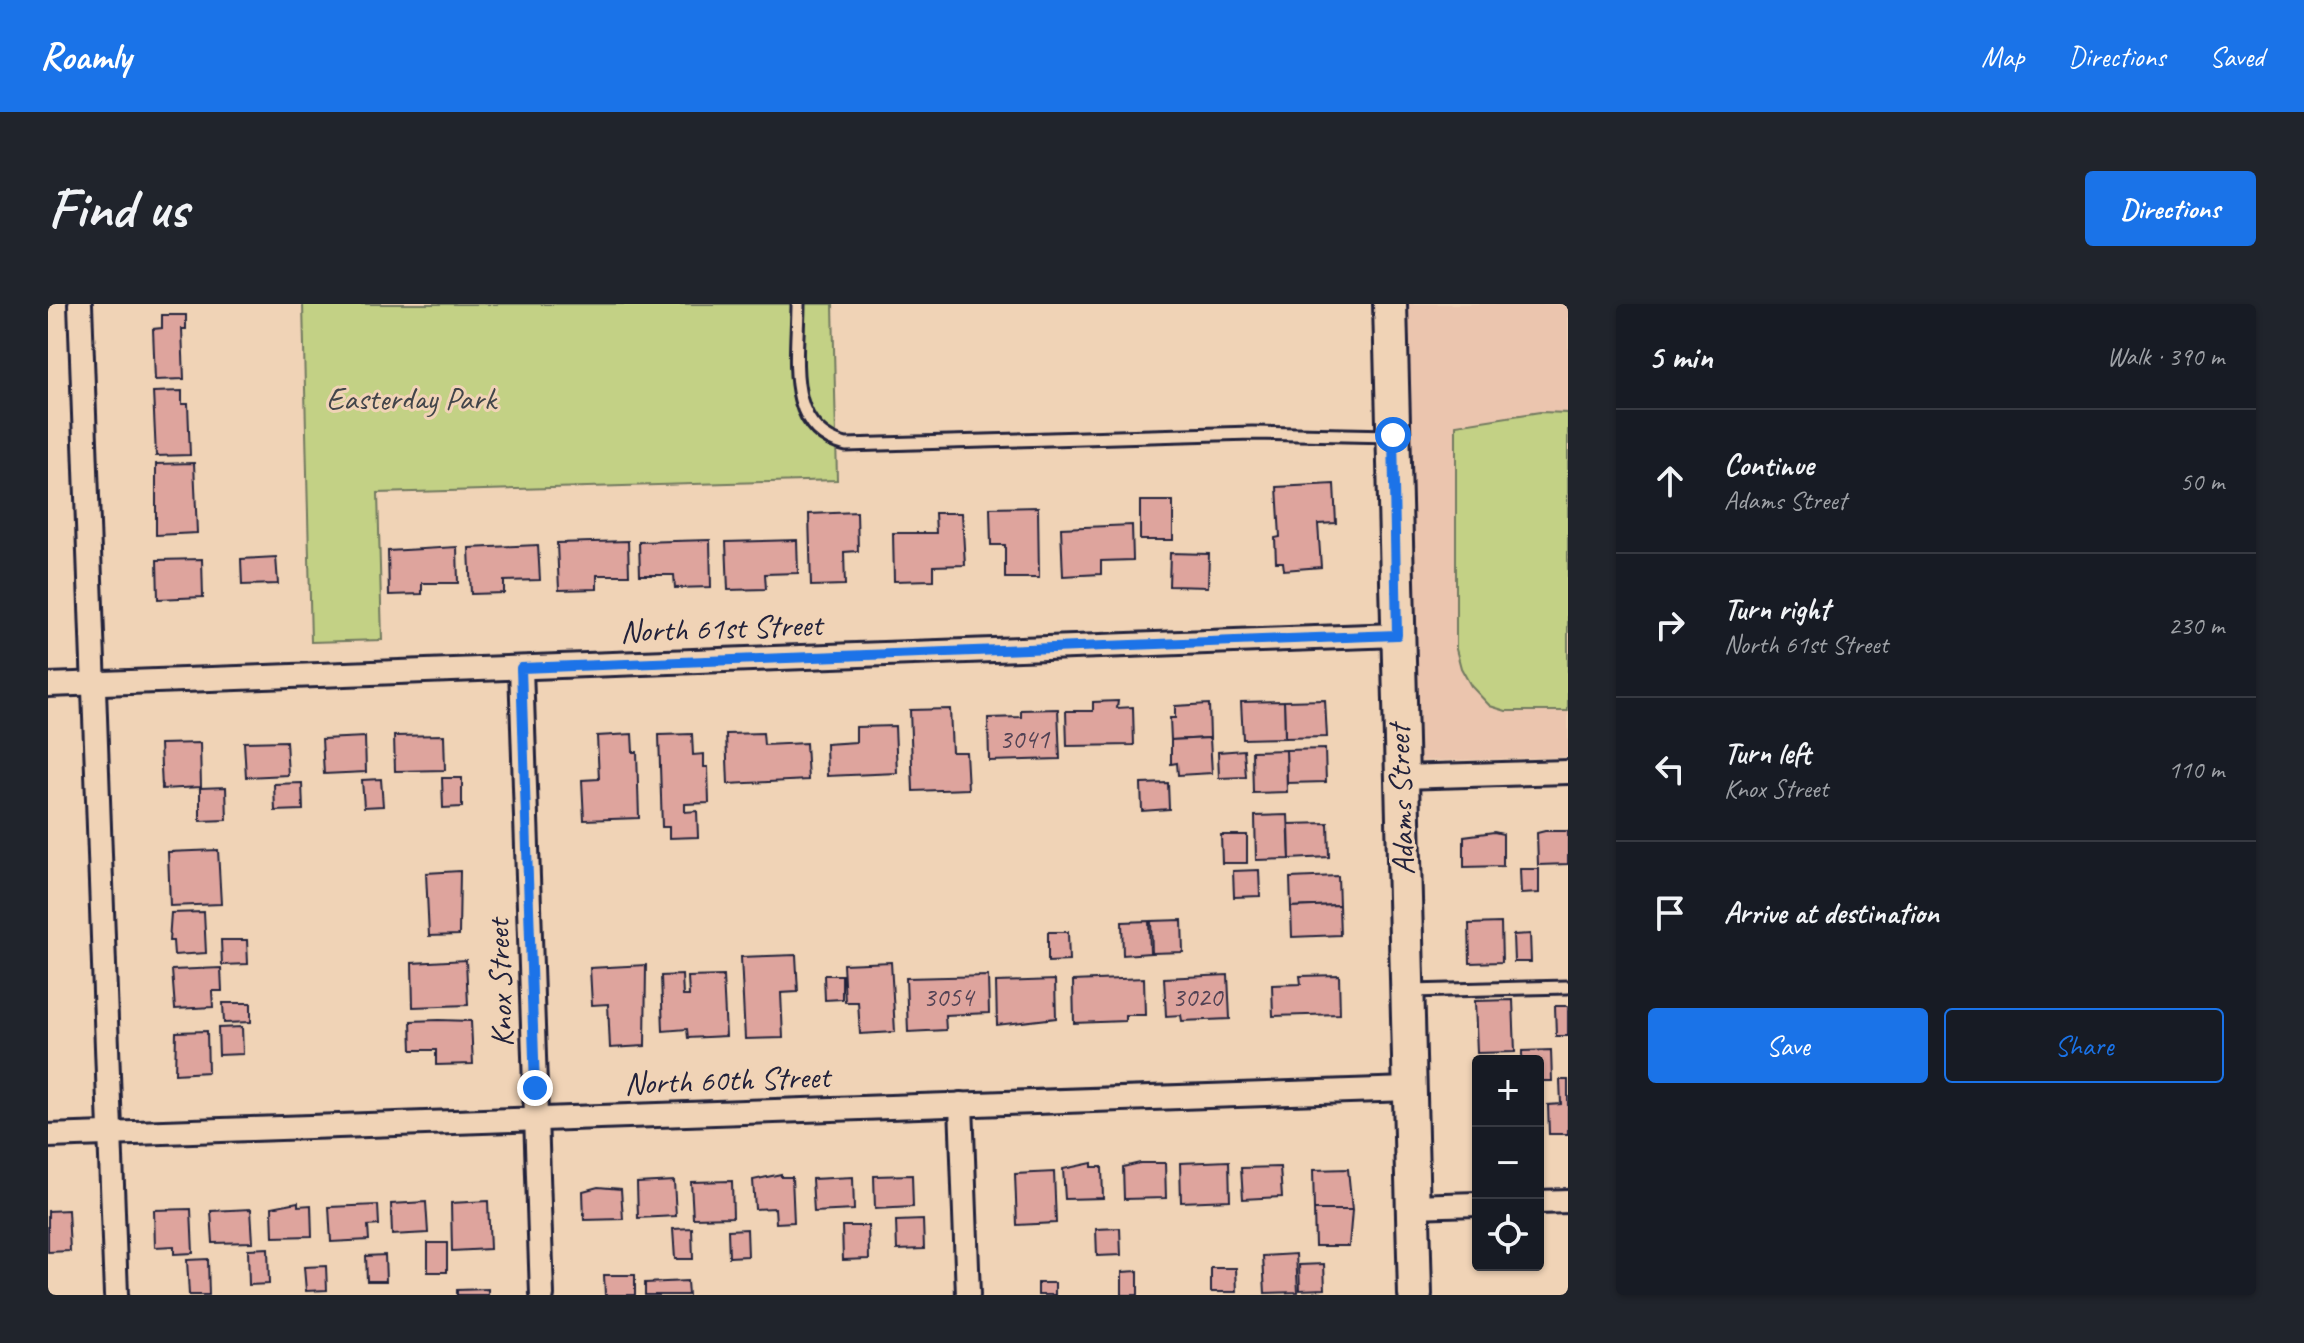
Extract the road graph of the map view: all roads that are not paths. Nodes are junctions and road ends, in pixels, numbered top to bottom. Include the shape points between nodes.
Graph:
1 (80, 304) edge
2 (798, 304) edge
3 (1390, 304) edge
4 (1393, 435) junction
5 (1397, 635) junction
6 (521, 668) junction
7 (94, 684) junction
8 (48, 685) edge
9 (1568, 772) edge
10 (1401, 777) junction
11 (1568, 987) edge
12 (1406, 991) junction
13 (1409, 1089) junction
14 (961, 1104) junction
15 (536, 1119) junction
16 (110, 1134) junction
17 (48, 1136) edge
18 (1568, 1201) edge
19 (1544, 1202) edge
20 (1472, 1204) edge
21 (1411, 1206) junction
22 (116, 1295) edge
23 (542, 1295) edge
24 (968, 1295) edge
25 (1415, 1295) edge

1 - 7 street
2 - 4 lane via 803,410 816,430 846,445 1252,433
3 - 4 main road, Adams Street
4 - 5 main road, Adams Street
5 - 6 street, North 61st Street
5 - 10 main road, Adams Street
6 - 7 street, North 61st Street
6 - 15 street, Knox Street
7 - 8 street, North 61st Street
7 - 16 street
9 - 10 street
10 - 12 main road, Adams Street
11 - 12 lane
12 - 13 main road, Adams Street
13 - 14 street, North 60th Street
13 - 21 main road, Adams Street
14 - 15 street, North 60th Street
14 - 24 street
15 - 16 street, North 60th Street
15 - 23 street, Knox Street
16 - 17 street, North 60th Street
16 - 22 street
18 - 19 street
20 - 21 street
21 - 25 main road, Adams Street

